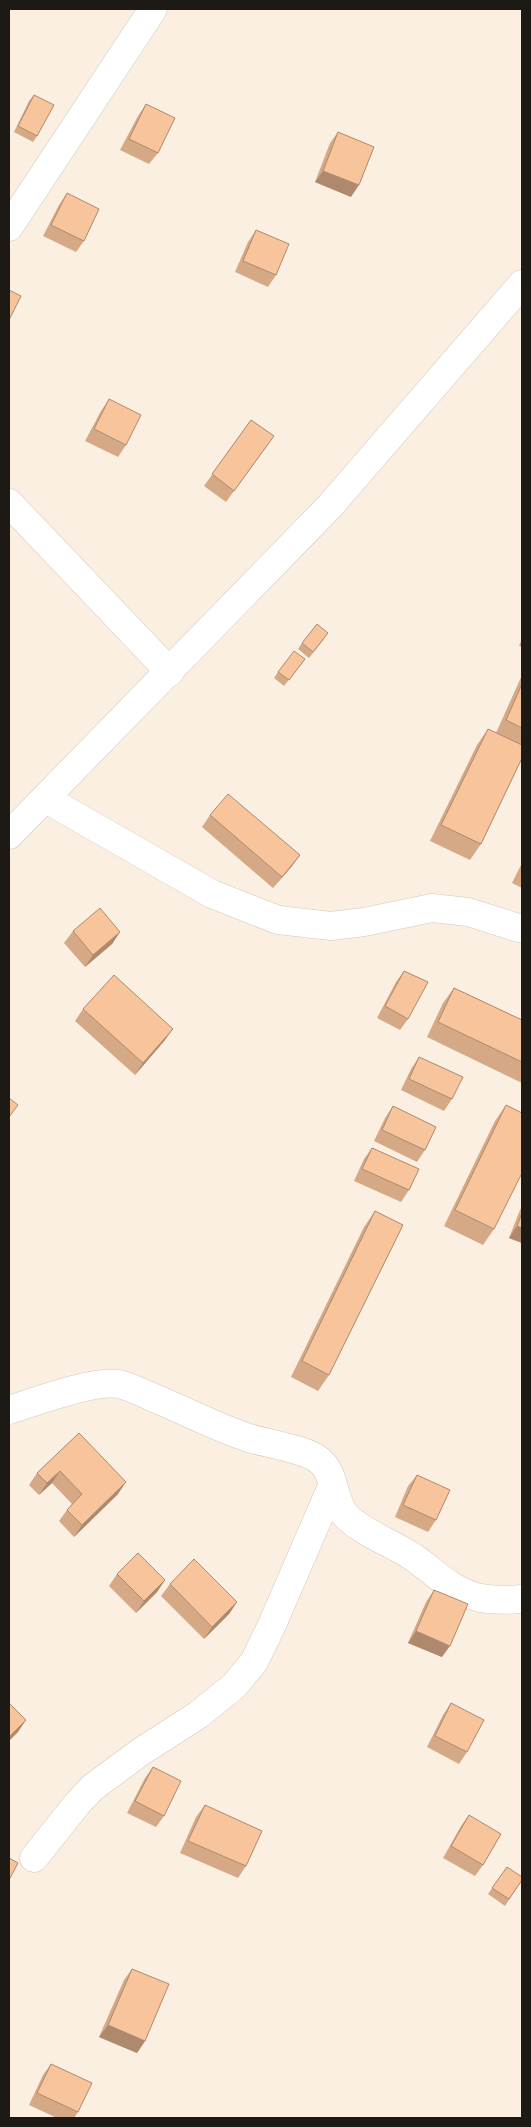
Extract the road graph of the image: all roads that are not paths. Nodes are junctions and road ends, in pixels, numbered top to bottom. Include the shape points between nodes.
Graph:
1 (153, 9) edge
2 (9, 227) edge
3 (522, 284) edge
4 (9, 503) edge
5 (170, 672) junction
6 (46, 798) junction
7 (9, 835) edge
8 (522, 929) edge
9 (9, 1410) edge
10 (333, 1484) junction
11 (522, 1599) edge
12 (34, 1858) dead end

1 - 2 street
3 - 5 street via 330,506
4 - 5 street
5 - 6 street
6 - 7 street
6 - 8 street via 212,894 278,920 331,926 432,908 468,912
9 - 10 street via 70,1390 118,1384 220,1428 310,1454 325,1465
10 - 11 street via 339,1504 348,1517 412,1556 449,1584 477,1597
10 - 12 street via 254,1662 234,1686 198,1715 93,1787

